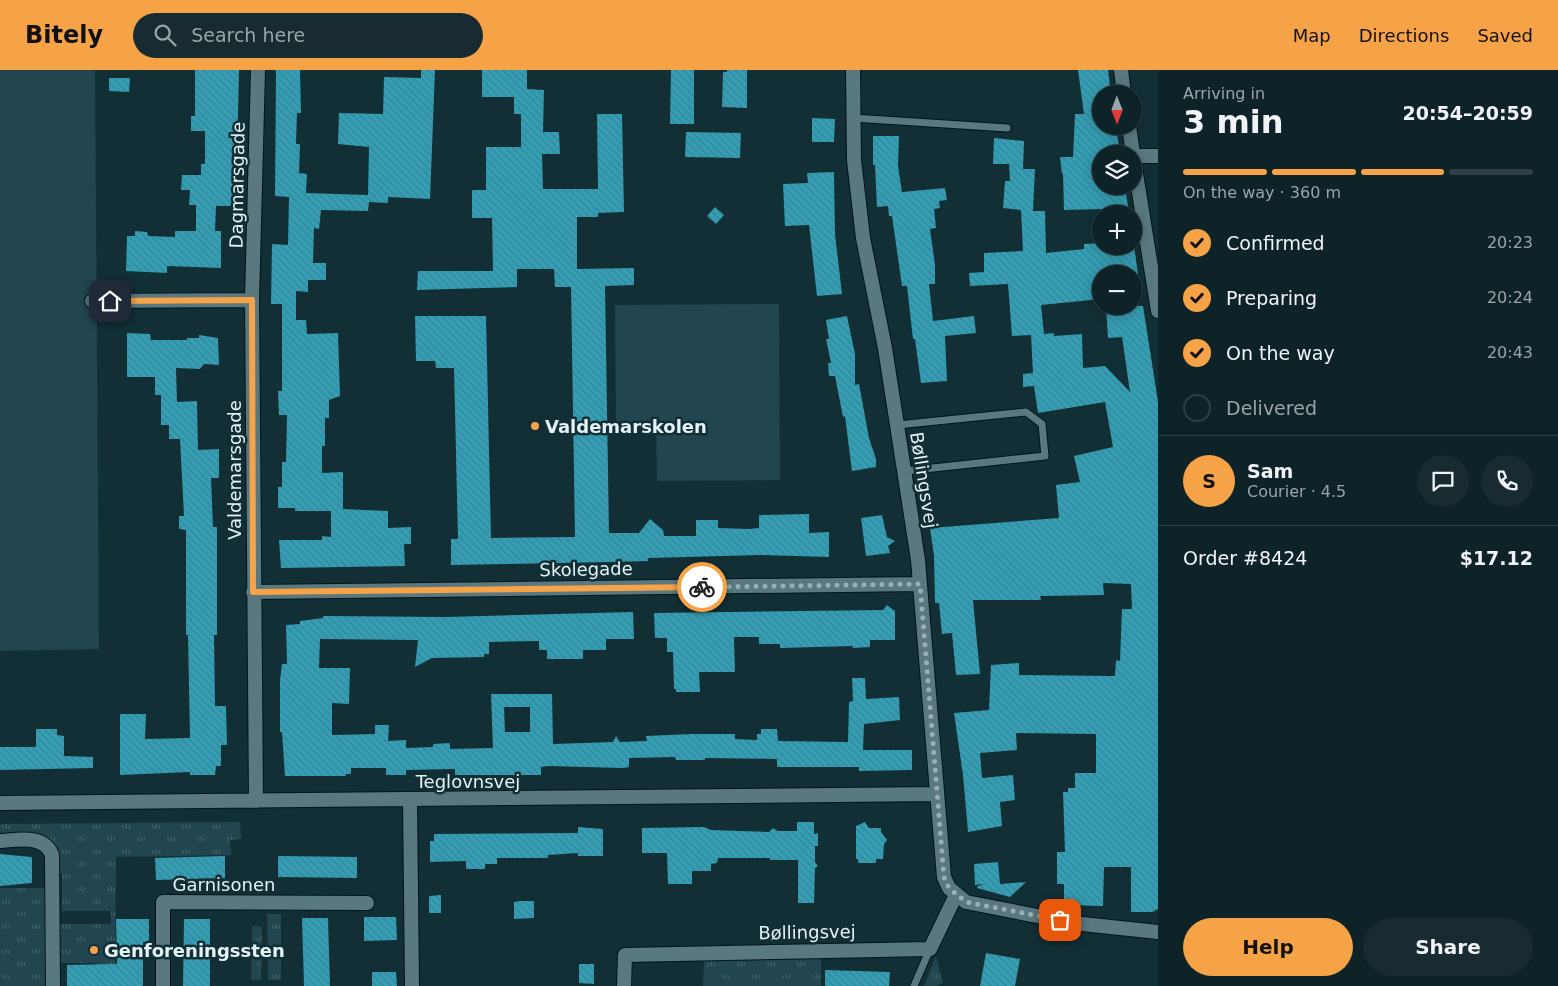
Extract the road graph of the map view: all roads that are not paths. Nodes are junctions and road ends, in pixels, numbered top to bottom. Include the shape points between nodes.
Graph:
1 (258, 70) edge
2 (853, 70) edge
3 (1121, 70) edge
4 (1123, 85) edge
5 (853, 118) junction
6 (1007, 128) dead end
7 (1142, 155) edge
8 (1158, 156) edge
9 (1139, 195) edge
10 (252, 300) junction
11 (92, 301) dead end
12 (1158, 311) edge
13 (897, 425) junction
14 (905, 471) junction
15 (920, 584) junction
16 (253, 592) junction
17 (937, 794) junction
18 (410, 800) junction
19 (256, 801) junction
20 (0, 803) edge
21 (0, 840) edge
22 (956, 895) junction
23 (367, 903) dead end
24 (1158, 932) edge
25 (930, 949) junction
26 (53, 986) edge
27 (163, 986) edge
28 (412, 986) edge
29 (624, 986) edge
30 (914, 986) edge

1 - 10 street, Dagmarsgade
2 - 5 street, Bøllingsvej
3 - 4 street
5 - 6 lane
5 - 13 street, Bøllingsvej via 863,238
7 - 8 street
9 - 12 street
10 - 11 street
10 - 16 street, Valdemarsgade
13 - 14 street, Bøllingsvej
13 - 14 lane via 1026,412 1042,424 1045,456
14 - 15 street, Bøllingsvej
15 - 16 street, Skolegade
15 - 17 street, Bøllingsvej
16 - 19 street, Valdemarsgade
17 - 18 street, Teglovnsvej
17 - 22 street, Bøllingsvej via 942,868 949,888
18 - 19 street, Teglovnsvej
18 - 28 street
19 - 20 street, Teglovnsvej
21 - 26 street via 42,842 52,855
22 - 24 street via 966,902 1073,923
22 - 25 street
23 - 27 street, Garnisonen via 163,902
25 - 29 street, Bøllingsvej via 625,955
25 - 30 lane

